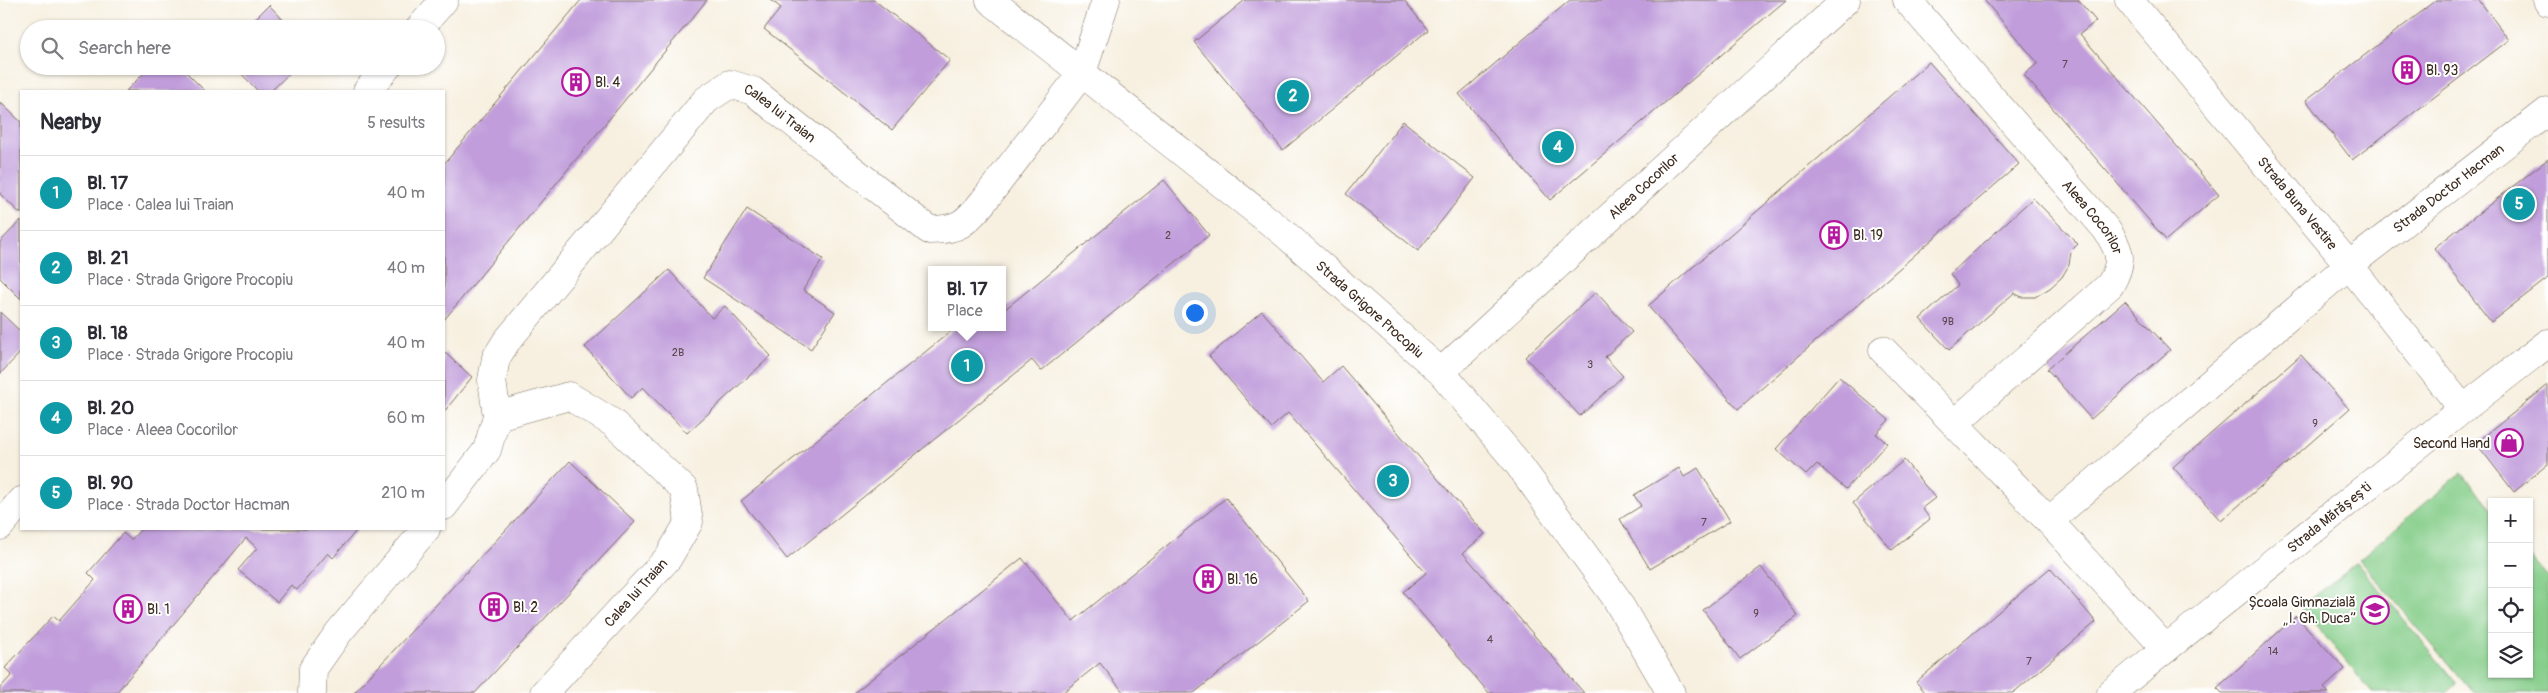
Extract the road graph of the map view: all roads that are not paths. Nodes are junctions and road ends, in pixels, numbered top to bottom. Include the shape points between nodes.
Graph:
1 (444, 0) edge
2 (990, 0) edge
3 (1106, 0) edge
4 (1846, 0) edge
5 (1906, 0) edge
6 (2129, 0) edge
7 (427, 20) edge
8 (1082, 73) junction
9 (380, 75) edge
10 (368, 90) edge
11 (2548, 110) edge
12 (2349, 265) junction
13 (2548, 343) edge
14 (1883, 350) dead end
15 (1441, 372) junction
16 (2463, 409) junction
17 (497, 416) junction
18 (1954, 423) junction
19 (20, 502) edge
20 (445, 505) edge
21 (2049, 521) junction
22 (0, 526) edge
23 (425, 530) edge
24 (2166, 649) junction
25 (312, 693) edge
26 (544, 693) edge
27 (1671, 693) edge
28 (2111, 693) edge

1 - 7 street
2 - 8 street, Strada Grigore Procopiu
3 - 8 street
4 - 15 street, Aleea Cocorilor
5 - 18 street, Aleea Cocorilor via 2106,229 2119,248 2120,268 2110,285
6 - 12 street, Strada Buna Vestire
8 - 15 street, Strada Grigore Procopiu via 1284,233
8 - 17 street, Calea lui Traian via 983,202 966,222 949,230 929,230 753,92 730,84 706,100 506,342 496,358 492,380
9 - 10 street
11 - 12 street, Strada Doctor Hacman
12 - 16 street, Strada Buna Vestire
12 - 21 street
13 - 16 street, Strada Mărășești
14 - 18 street
15 - 27 street, Strada Grigore Procopiu via 1516,461 1614,595
16 - 24 street, Strada Mărășești
17 - 20 street, Calea lui Traian via 487,450
17 - 26 street, Calea lui Traian via 569,396 613,423 684,489 689,522 668,558
18 - 21 street
19 - 22 street
21 - 24 street
23 - 25 street via 339,632 313,669
24 - 28 street, Strada Mărășești

